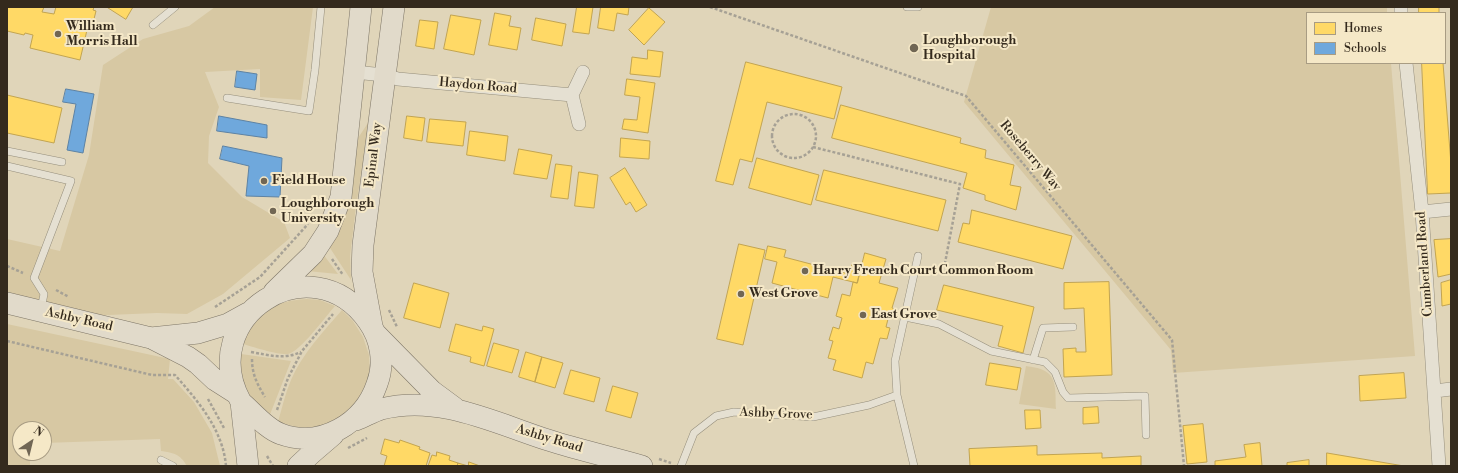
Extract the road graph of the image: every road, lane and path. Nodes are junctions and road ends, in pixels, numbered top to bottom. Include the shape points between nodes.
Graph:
1 (175, 7) edge
2 (321, 7) edge
3 (361, 7) edge
4 (394, 7) edge
5 (710, 7) edge
6 (907, 7) edge
7 (918, 7) edge
8 (153, 25) dead end
9 (1406, 64) edge
10 (354, 72) junction
11 (583, 72) dead end
12 (384, 75) junction
13 (572, 94) junction
14 (227, 98) dead end
15 (579, 124) dead end
16 (813, 147) junction
17 (7, 151) edge
18 (62, 162) dead end
19 (7, 166) edge
20 (1451, 209) edge
21 (1422, 212) junction
22 (309, 223) dead end
23 (918, 256) dead end
24 (331, 258) dead end
25 (945, 263) dead end
26 (7, 266) edge
27 (34, 278) junction
28 (346, 280) dead end
29 (269, 296) junction
30 (74, 300) dead end
31 (7, 303) edge
32 (213, 308) dead end
33 (389, 309) dead end
34 (41, 311) junction
35 (248, 313) junction
36 (334, 313) dead end
37 (905, 317) junction
38 (1073, 327) dead end
39 (374, 330) junction
40 (398, 330) dead end
41 (151, 338) junction
42 (7, 341) edge
43 (247, 351) dead end
44 (252, 352) junction
45 (302, 352) junction
46 (1033, 360) junction
47 (1451, 389) edge
48 (1435, 391) junction
49 (205, 395) dead end
50 (896, 395) junction
51 (239, 398) junction
52 (281, 398) dead end
53 (266, 399) dead end
54 (458, 409) junction
55 (347, 426) junction
56 (227, 435) dead end
57 (1146, 435) dead end
58 (366, 438) dead end
59 (343, 451) dead end
60 (161, 460) dead end
61 (173, 466) edge
62 (226, 466) edge
63 (248, 466) edge
64 (298, 466) edge
65 (642, 466) edge
66 (681, 466) edge
67 (914, 466) edge
68 (1184, 466) edge
69 (1439, 466) edge

1 - 8 lane
2 - 14 lane via 309,112
3 - 10 main road
4 - 12 main road, Epinal Way
5 - 68 path, Roseberry Way via 966,96 1172,340
6 - 7 lane
9 - 21 street, Cumberland Road
10 - 12 street, Haydon Road
10 - 29 main road via 341,197 328,231 313,254
11 - 13 street
12 - 13 street, Haydon Road via 398,79
12 - 39 main road, Epinal Way via 363,245 362,272
13 - 15 street
16 - 16 path via 815,128 806,117 790,114 777,122 772,140 781,153 796,158 804,156
16 - 25 path via 960,184
17 - 18 lane
19 - 27 lane via 71,181
20 - 21 street
21 - 48 street, Cumberland Road
22 - 32 path via 260,277
23 - 37 lane
24 - 28 path
26 - 27 path
27 - 30 path
27 - 34 lane via 44,294
29 - 35 main road
29 - 39 main road via 297,287 326,290 344,298 361,311
31 - 34 main road, Ashby Road
33 - 40 path
34 - 41 main road, Ashby Road
35 - 41 main road, Ashby Road via 228,324 198,333
35 - 51 main road via 234,336 230,358 231,376
36 - 45 path
37 - 46 lane via 939,324 991,351
37 - 50 lane via 895,361
38 - 46 lane via 1044,328
39 - 54 main road, Ashby Road via 432,392
39 - 55 main road, Epinal Way via 379,343 380,378 365,410
41 - 51 main road, Ashby Road via 188,357
42 - 62 path via 152,376 175,375 197,399 210,420 220,438
43 - 44 path
44 - 45 path via 278,357 291,357
44 - 53 path via 252,369
45 - 52 path
46 - 57 lane via 1045,362 1055,372 1068,398 1145,396
47 - 48 street
48 - 69 street, Cumberland Road
49 - 56 path
50 - 66 lane, Ashby Grove via 869,406 813,417 734,412 716,416 694,433
50 - 67 lane
51 - 55 main road, Ashby Road via 271,429 281,434 311,438
51 - 63 main road
54 - 55 main road, Ashby Road via 416,404 400,406 380,410
54 - 65 main road, Ashby Road via 550,441
55 - 64 main road
58 - 59 path
60 - 61 lane

